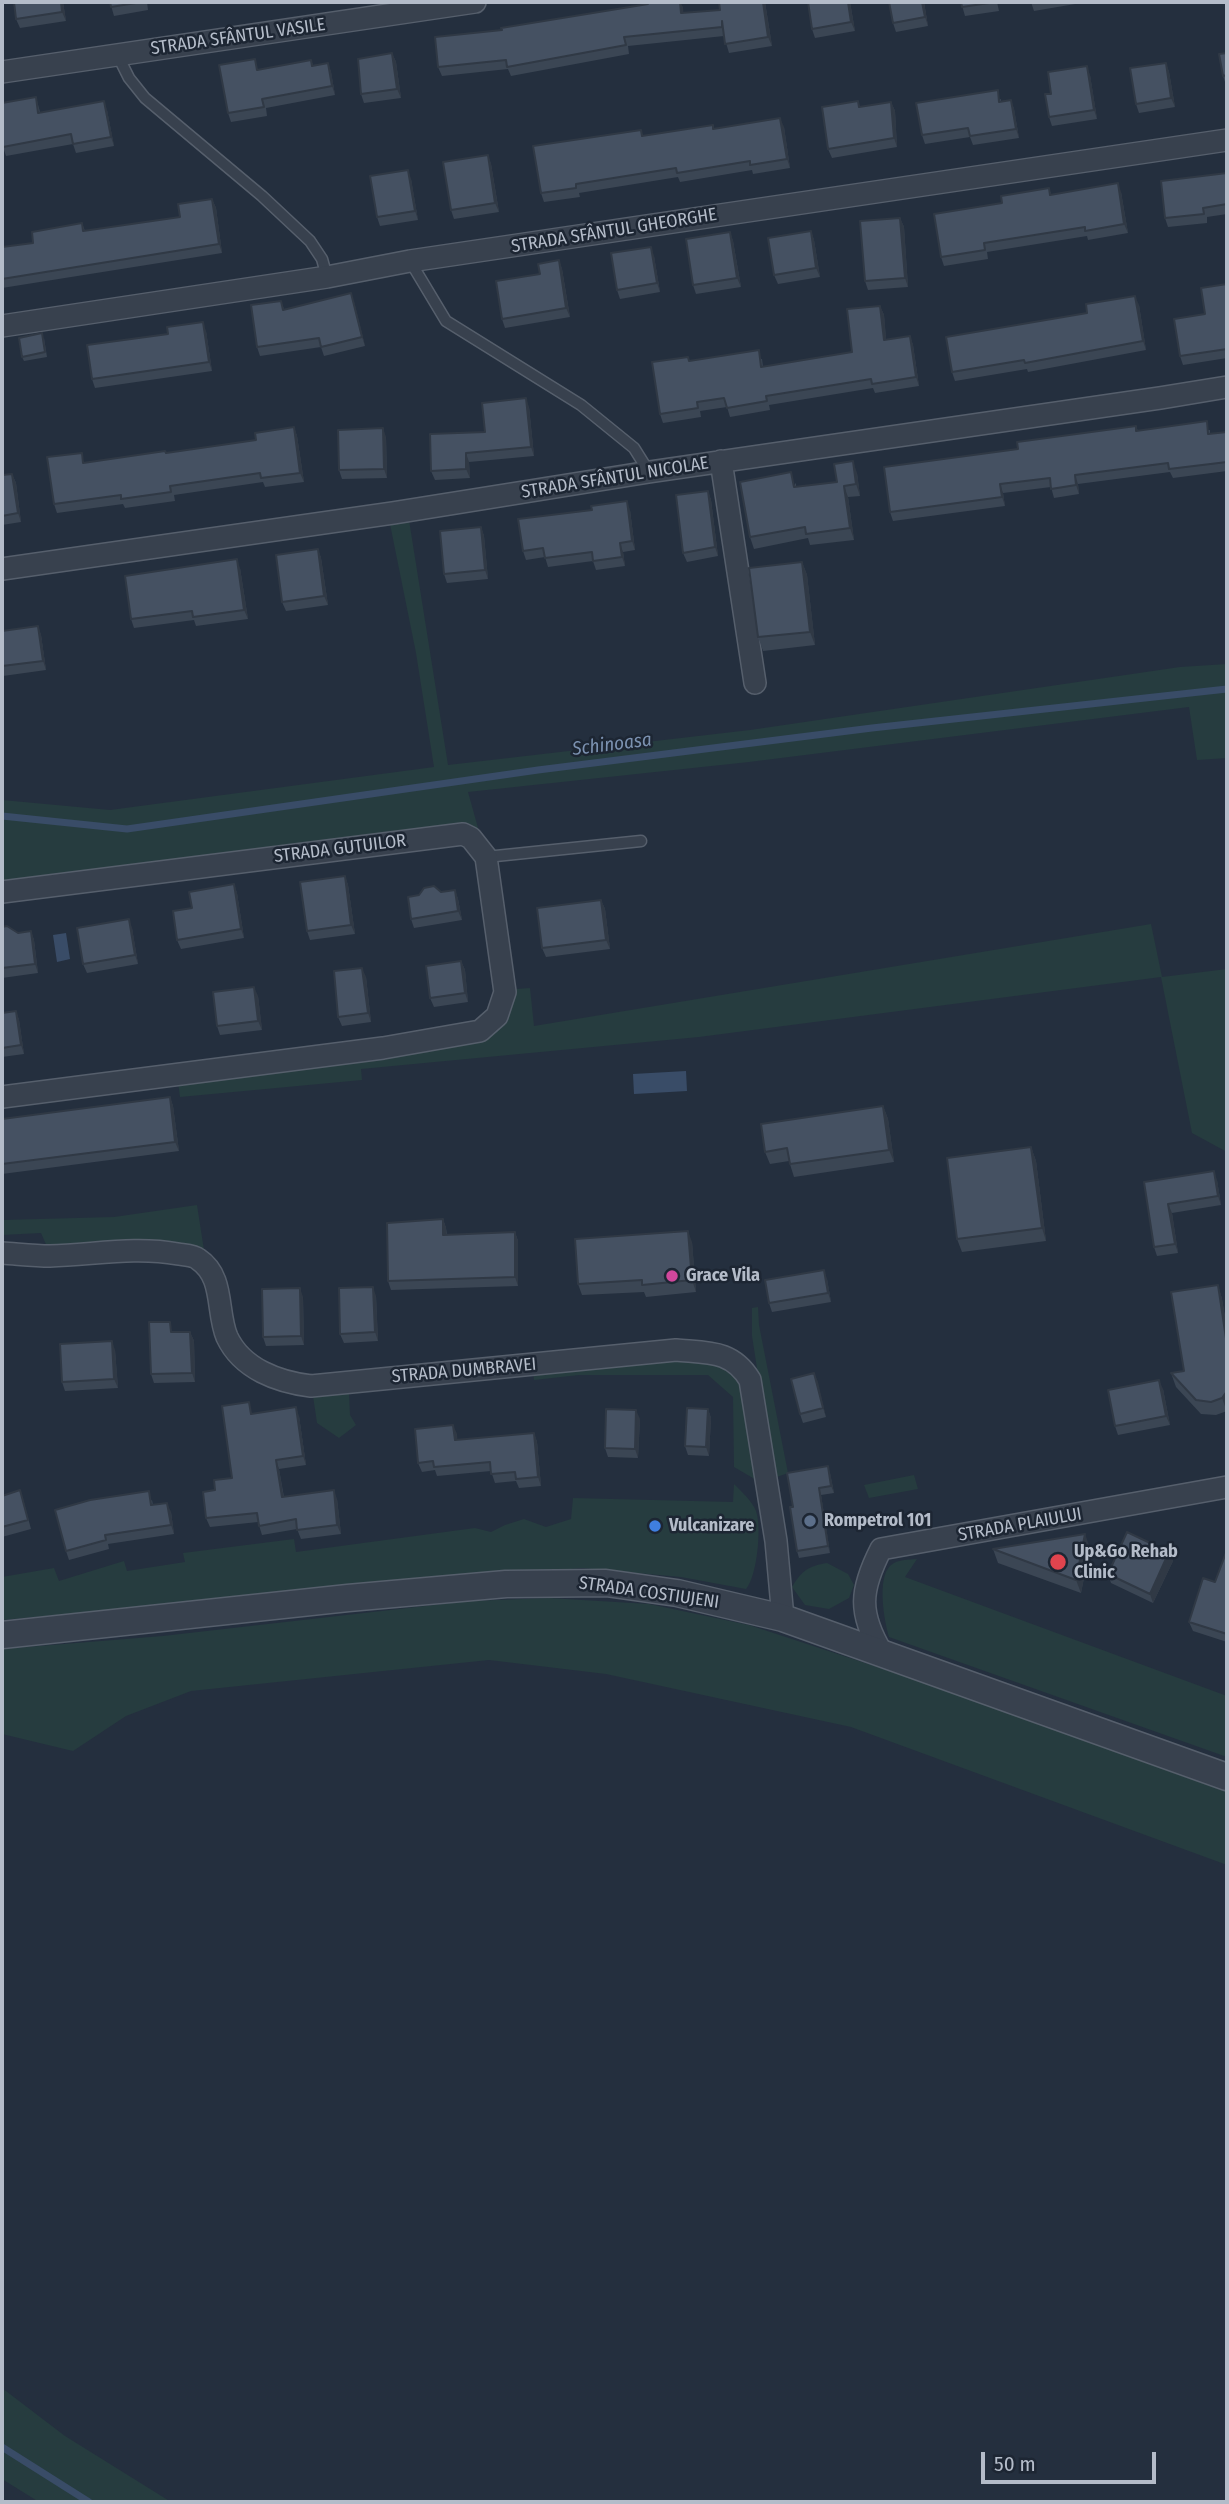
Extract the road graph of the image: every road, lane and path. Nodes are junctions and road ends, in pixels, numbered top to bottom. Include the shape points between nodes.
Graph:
1 (475, 2) edge
2 (117, 54) junction
3 (4, 67) edge
4 (1227, 140) edge
5 (410, 261) junction
6 (327, 277) junction
7 (2, 326) edge
8 (1227, 387) edge
9 (721, 461) junction
10 (649, 472) junction
11 (2, 569) edge
12 (755, 683) dead end
13 (641, 841) dead end
14 (486, 857) junction
15 (2, 892) edge
16 (2, 1097) edge
17 (2, 1253) edge
18 (1227, 1486) edge
19 (783, 1618) junction
20 (2, 1635) edge
21 (881, 1653) junction
22 (1227, 1777) edge

1 - 2 street, STRADA SFÂNTUL VASILE
2 - 3 street, STRADA SFÂNTUL VASILE
2 - 6 lane via 145,98 310,241
4 - 5 street, STRADA SFÂNTUL GHEORGHE
5 - 6 street, STRADA SFÂNTUL GHEORGHE
5 - 10 lane via 446,321 581,405 634,448
6 - 7 street, STRADA SFÂNTUL GHEORGHE
8 - 9 street, STRADA SFÂNTUL NICOLAE
9 - 10 street, STRADA SFÂNTUL NICOLAE
9 - 12 street
10 - 11 street, STRADA SFÂNTUL NICOLAE
13 - 14 lane
14 - 15 street, STRADA GUTUILOR via 463,834
14 - 16 street via 505,992 497,1016 480,1031 383,1048
17 - 19 street, STRADA DUMBRAVEI via 49,1256 127,1249 197,1258 210,1271 227,1336 241,1358 266,1375 293,1384 676,1350 728,1357 742,1366 750,1380 776,1541
18 - 21 street, STRADA PLAIULUI via 881,1549 866,1584 864,1602
19 - 20 street, STRADA COSTIUJENI via 677,1593 606,1583 556,1582 348,1598
19 - 21 street, STRADA COSTIUJENI
21 - 22 street, STRADA COSTIUJENI

